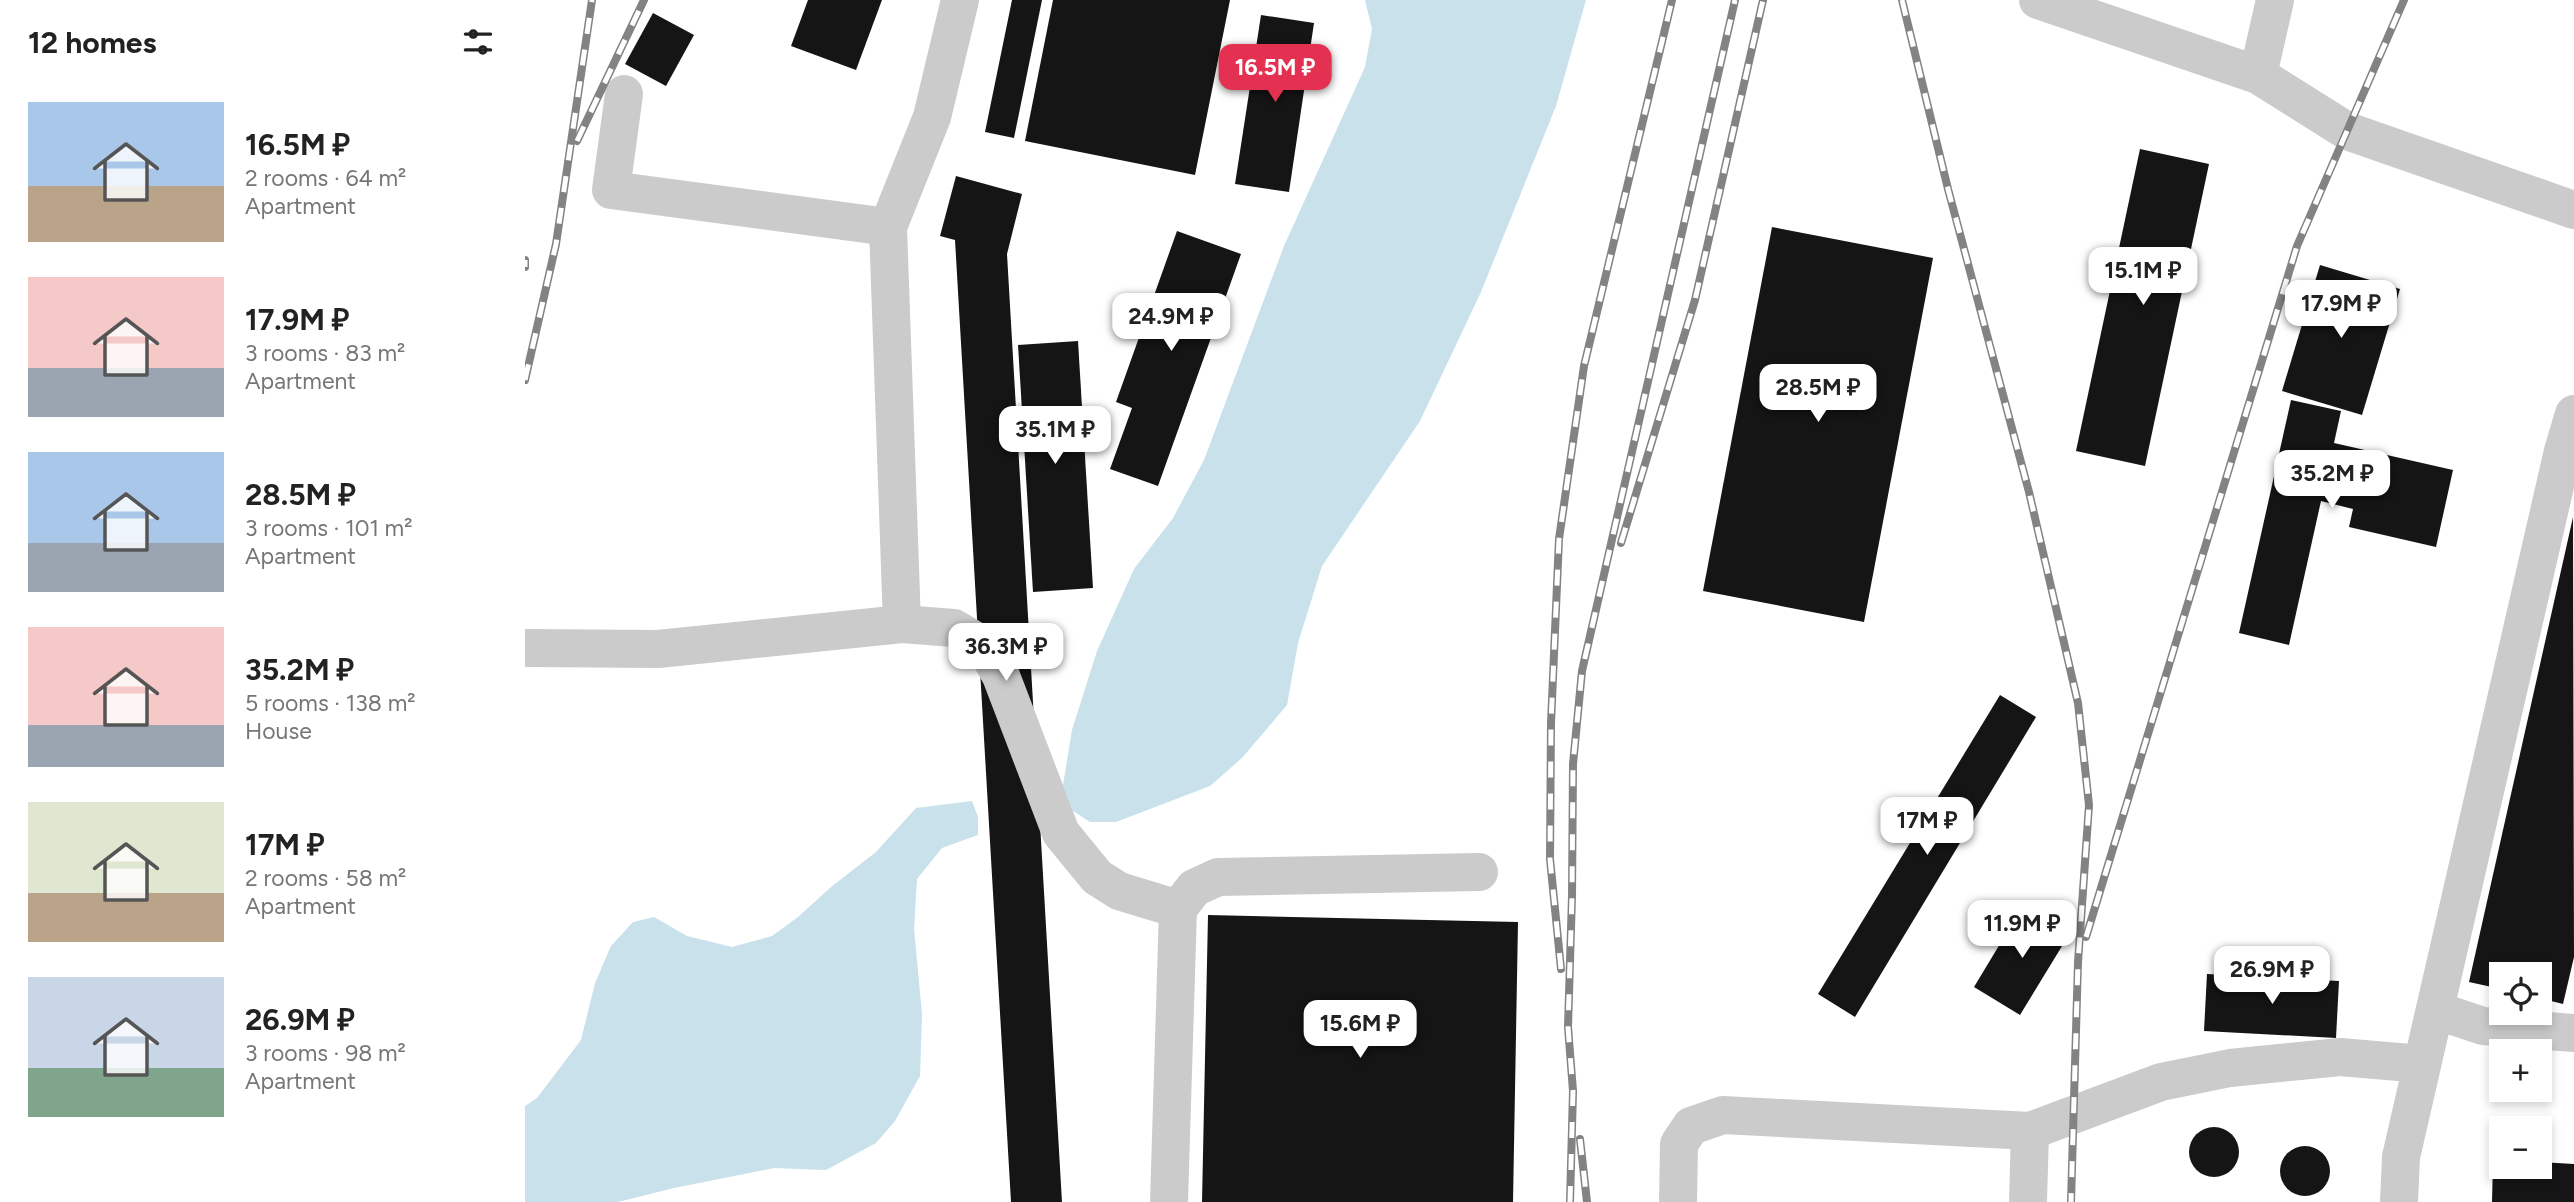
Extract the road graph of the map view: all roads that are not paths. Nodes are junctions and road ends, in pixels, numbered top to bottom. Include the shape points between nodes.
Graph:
1 (960, 0) edge
2 (2038, 0) edge
3 (2275, 0) edge
4 (2258, 75) junction
5 (624, 94) dead end
6 (2574, 210) edge
7 (888, 227) junction
8 (2574, 414) edge
9 (902, 624) junction
10 (525, 648) edge
11 (1479, 872) dead end
12 (1178, 909) junction
13 (2435, 1010) junction
14 (2574, 1033) edge
15 (2422, 1064) junction
16 (2030, 1131) junction
17 (1169, 1202) edge
18 (1678, 1202) edge
19 (2028, 1202) edge
20 (2399, 1202) edge

1 - 7 lane via 932,117
2 - 4 lane
3 - 4 lane
4 - 6 lane via 2347,131
5 - 7 lane via 611,190
7 - 9 lane
8 - 13 lane
9 - 10 lane via 658,649
9 - 12 lane via 954,628 984,646 1061,833 1097,877 1119,891
11 - 12 lane via 1218,877 1194,888
12 - 17 lane
13 - 14 lane via 2483,1026
13 - 15 lane
15 - 16 lane via 2340,1057 2230,1068 2161,1082
15 - 20 lane via 2400,1157
16 - 18 lane via 1723,1115 1691,1126 1679,1144
16 - 19 lane

